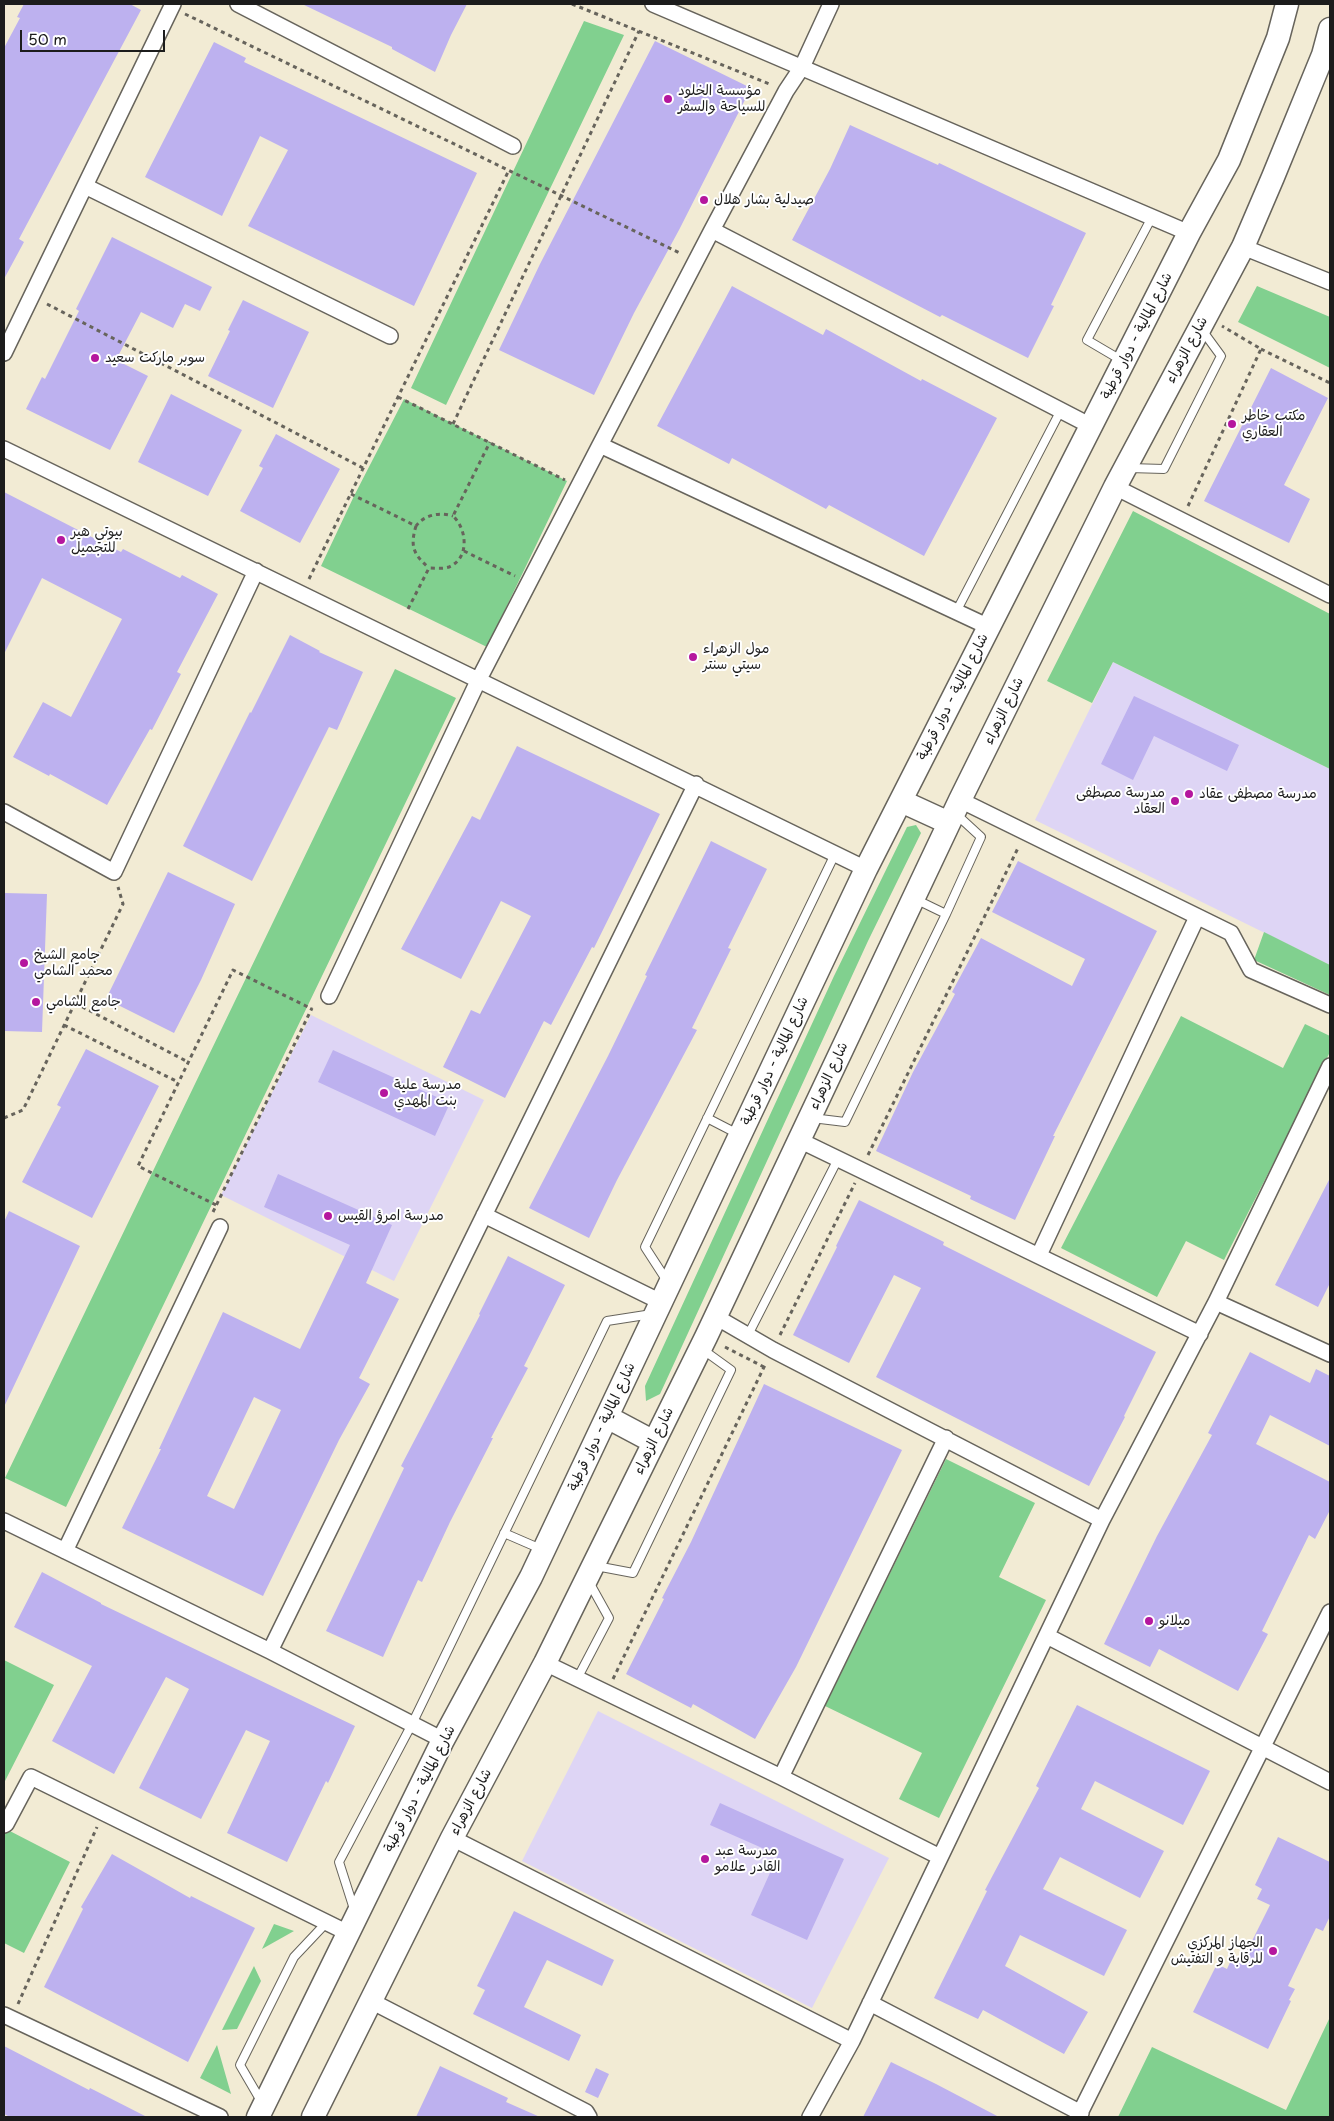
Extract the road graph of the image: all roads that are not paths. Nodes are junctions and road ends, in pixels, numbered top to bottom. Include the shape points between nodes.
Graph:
1 (238, 4) edge
2 (653, 4) edge
3 (831, 4) edge
4 (1287, 4) edge
5 (172, 6) edge
6 (1330, 29) edge
7 (802, 67) junction
8 (513, 146) dead end
9 (84, 186) junction
10 (1152, 217) junction
11 (712, 230) junction
12 (1190, 233) junction
13 (1243, 247) junction
14 (1330, 282) edge
15 (1202, 321) junction
16 (390, 336) dead end
17 (4, 353) edge
18 (1124, 362) junction
19 (1061, 410) junction
20 (1091, 426) junction
21 (600, 445) junction
22 (4, 449) edge
23 (1120, 477) junction
24 (256, 571) junction
25 (1330, 595) edge
26 (956, 612) junction
27 (989, 628) junction
28 (480, 679) junction
29 (696, 784) junction
30 (901, 801) junction
31 (4, 812) edge
32 (954, 812) junction
33 (835, 854) junction
34 (866, 869) junction
35 (914, 898) junction
36 (946, 914) junction
37 (1197, 917) junction
38 (329, 996) road end
39 (1330, 1005) edge
40 (1330, 1066) edge
41 (707, 1118) junction
42 (809, 1118) junction
43 (740, 1136) junction
44 (799, 1140) junction
45 (838, 1159) junction
46 (484, 1215) junction
47 (220, 1227) road end
48 (1039, 1255) junction
49 (662, 1300) junction
50 (1216, 1302) junction
51 (716, 1317) junction
52 (1200, 1334) junction
53 (748, 1335) junction
54 (700, 1348) junction
55 (1330, 1354) edge
56 (607, 1417) junction
57 (946, 1438) junction
58 (654, 1442) junction
59 (1102, 1520) junction
60 (4, 1521) edge
61 (504, 1533) junction
62 (544, 1550) junction
63 (66, 1551) junction
64 (590, 1571) junction
65 (1330, 1612) edge
66 (1047, 1636) junction
67 (270, 1651) junction
68 (545, 1663) junction
69 (577, 1679) junction
70 (412, 1724) junction
71 (443, 1740) junction
72 (1263, 1748) junction
73 (781, 1777) junction
74 (1330, 1782) edge
75 (4, 1825) edge
76 (452, 1838) junction
77 (940, 1857) junction
78 (327, 1922) junction
79 (352, 1924) junction
80 (371, 2001) junction
81 (870, 2003) junction
82 (8, 2016) edge
83 (852, 2041) junction
84 (261, 2112) edge
85 (1080, 2115) edge
86 (218, 2117) edge
87 (313, 2117) edge
88 (589, 2117) edge
89 (810, 2117) edge

1 - 8 street
2 - 7 street
3 - 7 street
4 - 12 main road, شارع المالية - دوار قرطبة via 1278,38 1230,160
5 - 9 street
6 - 13 main road, شارع الزهراء via 1316,72
7 - 10 street
7 - 11 street
9 - 16 street
9 - 17 street
10 - 12 street
10 - 18 lane via 1087,340
11 - 19 street
11 - 21 street
12 - 18 main road, شارع المالية - دوار قرطبة
13 - 14 street
13 - 15 main road, شارع الزهراء
15 - 23 main road, شارع الزهراء
15 - 23 lane via 1221,356 1164,469
18 - 20 main road, شارع المالية - دوار قرطبة
19 - 20 street
19 - 26 lane
20 - 27 main road, شارع المالية - دوار قرطبة
21 - 26 street
21 - 28 street
22 - 24 street
23 - 25 street via 1181,520
23 - 32 main road, شارع الزهراء
24 - 28 street
24 - 31 street via 114,872
26 - 27 street
27 - 30 main road, شارع المالية - دوار قرطبة
28 - 29 street
28 - 38 street
29 - 33 street
29 - 46 street
30 - 32 main road
30 - 34 main road, شارع المالية - دوار قرطبة
32 - 35 main road, شارع الزهراء
32 - 36 lane via 982,837
32 - 37 street via 1025,832
33 - 34 street
33 - 41 lane
34 - 43 main road, شارع المالية - دوار قرطبة
35 - 36 lane
35 - 42 main road, شارع الزهراء
36 - 42 lane via 846,1122
37 - 39 street via 1231,934 1251,970
37 - 48 street
40 - 50 street
41 - 43 lane
41 - 49 lane via 645,1247
42 - 44 main road, شارع الزهراء
43 - 49 main road, شارع المالية - دوار قرطبة
44 - 45 street
44 - 51 main road, شارع الزهراء
45 - 48 street
45 - 53 lane
46 - 49 street
46 - 67 street
47 - 63 street
48 - 52 street
49 - 56 main road, شارع المالية - دوار قرطبة
49 - 61 lane via 607,1321
50 - 52 street
50 - 55 street
51 - 53 street
51 - 54 main road, شارع الزهراء
52 - 59 street
53 - 57 street
54 - 58 main road, شارع الزهراء
54 - 64 lane via 731,1370 637,1564 632,1573
56 - 58 main road
56 - 62 main road, شارع المالية - دوار قرطبة
57 - 59 street
57 - 73 street
58 - 64 main road, شارع الزهراء
59 - 66 street
60 - 63 street
61 - 62 lane
61 - 70 lane
62 - 71 main road, شارع المالية - دوار قرطبة
63 - 67 street
64 - 68 main road, شارع الزهراء
64 - 69 lane via 609,1618
65 - 72 street
66 - 72 street
66 - 77 street
67 - 70 street
68 - 69 street
68 - 76 main road, شارع الزهراء
69 - 73 street
70 - 71 street
70 - 79 lane via 339,1862
71 - 79 main road, شارع المالية - دوار قرطبة
72 - 74 street
72 - 85 street
73 - 77 street
75 - 78 street via 32,1776
76 - 80 main road, شارع الزهراء
76 - 83 street
77 - 81 street
78 - 79 street
78 - 84 lane via 294,1957 240,2065
79 - 84 main road, شارع المالية - دوار قرطبة
80 - 87 main road, شارع الزهراء
80 - 88 street via 586,2112
81 - 83 street
81 - 85 street
82 - 86 street
83 - 89 street

